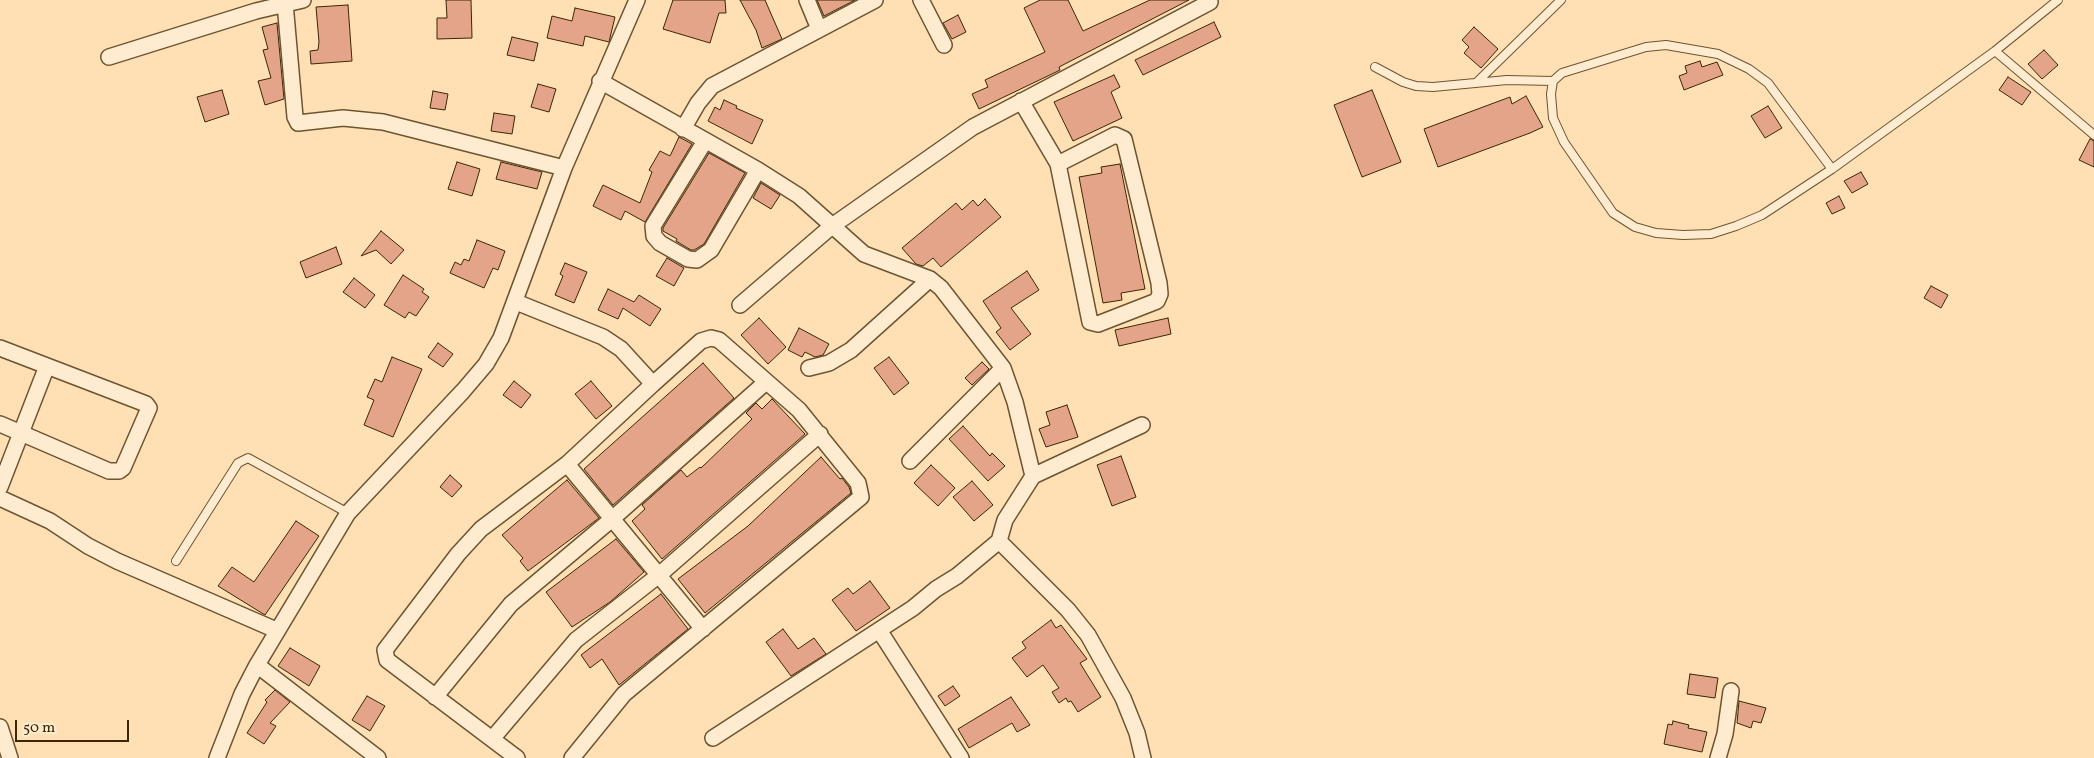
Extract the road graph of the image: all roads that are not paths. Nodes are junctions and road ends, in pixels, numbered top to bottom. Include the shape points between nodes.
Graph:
1 (303, 0) edge
2 (637, 0) edge
3 (806, 0) edge
4 (875, 0) edge
5 (921, 0) edge
6 (1561, 0) edge
7 (2058, 0) edge
8 (1210, 2) dead end
9 (286, 3) junction
10 (819, 29) junction
11 (944, 45) dead end
12 (1995, 51) junction
13 (110, 57) dead end
14 (1375, 67) dead end
15 (600, 81) junction
16 (1553, 81) junction
17 (1477, 82) junction
18 (1021, 101) junction
19 (683, 129) junction
20 (2094, 136) edge
21 (706, 142) junction
22 (1058, 164) junction
23 (564, 168) junction
24 (1832, 169) junction
25 (758, 170) junction
26 (832, 226) junction
27 (930, 280) junction
28 (516, 302) junction
29 (740, 305) dead end
30 (0, 348) edge
31 (47, 366) junction
32 (809, 368) dead end
33 (1003, 368) junction
34 (766, 382) junction
35 (653, 384) junction
36 (0, 424) edge
37 (1142, 425) dead end
38 (22, 433) junction
39 (820, 434) junction
40 (910, 461) dead end
41 (567, 464) junction
42 (1033, 476) junction
43 (0, 487) edge
44 (0, 498) edge
45 (348, 513) junction
46 (612, 519) junction
47 (999, 541) junction
48 (176, 561) dead end
49 (659, 576) junction
50 (703, 629) junction
51 (276, 630) junction
52 (879, 630) junction
53 (257, 665) junction
54 (1731, 691) dead end
55 (435, 697) junction
56 (0, 727) edge
57 (492, 738) junction
58 (713, 738) dead end
59 (219, 757) edge
60 (10, 758) edge
61 (378, 758) edge
62 (517, 758) edge
63 (572, 758) edge
64 (962, 758) edge
65 (1143, 758) edge
66 (1718, 758) edge

1 - 9 street
2 - 15 street
3 - 10 street
4 - 10 street
5 - 11 street
6 - 17 lane
7 - 12 lane
8 - 18 street
9 - 13 street
9 - 23 street via 298,123 343,118 383,122
10 - 19 street via 712,86
12 - 20 lane
12 - 24 lane
14 - 17 lane via 1416,86
15 - 19 street
15 - 23 street
16 - 17 lane
16 - 24 lane via 1562,73 1646,47 1666,45 1718,54 1749,69 1768,84
16 - 24 lane via 1551,107 1564,142 1613,213 1636,227 1656,233 1683,235 1711,234 1728,229 1762,215
18 - 22 street
18 - 26 street via 973,127
19 - 21 street
21 - 25 street
21 - 25 street via 653,226 654,236 660,243 688,259 697,260 711,250
22 - 22 street via 1090,322 1098,324 1157,300 1159,283 1124,139 1115,136
23 - 28 street
25 - 26 street via 798,196
26 - 27 street via 864,254
26 - 29 street
27 - 32 street via 851,350 829,363
27 - 33 street via 941,288
28 - 35 street via 603,337 621,349
28 - 45 street via 486,364
30 - 31 street
31 - 38 street
31 - 38 street via 146,404 148,410 119,471 109,471
33 - 40 street
33 - 42 street
34 - 35 street via 719,340 711,338 701,341
34 - 39 street
34 - 46 street
35 - 41 street
36 - 38 street
37 - 42 street
38 - 43 street
39 - 49 street
39 - 50 street via 858,483 861,496
41 - 46 street
41 - 55 street via 481,530 458,554 385,650 387,660
42 - 47 street via 1005,520
44 - 51 street via 50,521 117,561
45 - 48 lane via 248,458 238,463
45 - 51 street
46 - 49 street
46 - 55 street via 510,604
47 - 52 street via 957,576
47 - 65 street via 1068,610 1088,635 1123,698
49 - 50 street
49 - 57 street via 576,640
50 - 63 street via 624,694
51 - 53 street
52 - 58 street
52 - 64 street
53 - 59 street via 242,694
53 - 61 street
54 - 66 street
55 - 57 street
56 - 60 street
57 - 62 street

